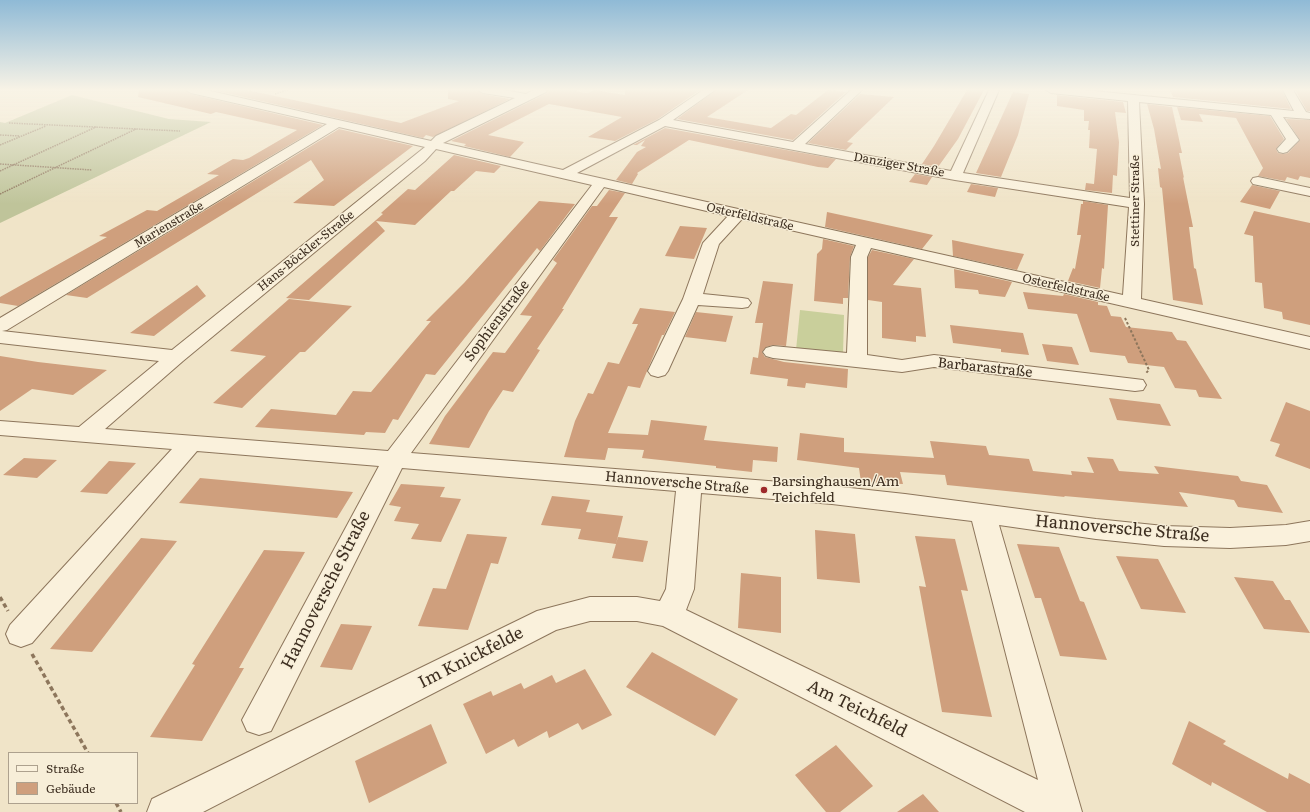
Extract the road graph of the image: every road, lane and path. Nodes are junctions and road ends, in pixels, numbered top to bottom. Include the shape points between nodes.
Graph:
1 (41, 128) edge
2 (94, 128) edge
3 (132, 128) edge
4 (136, 128) junction
5 (330, 128) edge
6 (359, 128) edge
7 (462, 128) edge
8 (652, 128) edge
9 (694, 128) edge
10 (816, 128) edge
11 (977, 128) edge
12 (1141, 128) edge
13 (1285, 128) edge
14 (180, 131) dead end
15 (0, 135) edge
16 (20, 136) junction
17 (0, 145) edge
18 (433, 145) junction
19 (795, 147) junction
20 (1283, 149) dead end
21 (0, 164) edge
22 (13, 165) junction
23 (54, 167) junction
24 (92, 170) dead end
25 (0, 171) edge
26 (564, 175) junction
27 (955, 176) junction
28 (1258, 181) dead end
29 (600, 183) junction
30 (1310, 192) edge
31 (0, 194) edge
32 (1137, 204) junction
33 (740, 214) junction
34 (865, 242) junction
35 (692, 299) junction
36 (1124, 301) junction
37 (742, 303) dead end
38 (0, 326) edge
39 (0, 337) edge
40 (1310, 343) edge
41 (773, 352) dead end
42 (176, 357) junction
43 (857, 360) junction
44 (658, 371) dead end
45 (1135, 385) joint
46 (0, 428) edge
47 (84, 435) junction
48 (191, 443) junction
49 (394, 460) junction
50 (689, 484) junction
51 (983, 514) junction
52 (1310, 531) edge
53 (0, 597) edge
54 (669, 616) junction
55 (21, 634) junction
56 (259, 720) dead end
57 (87, 752) edge
58 (1052, 810) edge
59 (166, 812) edge

1 - 16 path
2 - 22 path
3 - 4 path
4 - 14 path
4 - 23 path
5 - 38 street, Marienstraße
6 - 18 street, Osterfeldstraße
7 - 18 street, Hans-Böckler-Straße
8 - 26 street
9 - 19 street, Danziger Straße
10 - 19 street
11 - 27 street
12 - 32 street, Stettiner Straße
13 - 20 street via 1293,140
15 - 16 path
16 - 17 path
18 - 26 street, Osterfeldstraße
18 - 42 street, Hans-Böckler-Straße
19 - 27 street, Danziger Straße
21 - 22 path
22 - 23 path
22 - 25 path
23 - 24 path
23 - 31 path
26 - 29 street, Osterfeldstraße
27 - 32 street, Danziger Straße
28 - 30 street
29 - 33 street, Osterfeldstraße
29 - 49 street, Sophienstraße
32 - 36 street, Stettiner Straße
33 - 34 street, Osterfeldstraße
33 - 35 street via 712,243
34 - 36 street, Osterfeldstraße
34 - 43 street via 859,257
35 - 37 street
35 - 44 street
36 - 40 street, Osterfeldstraße
36 - 45 path via 1149,370
39 - 42 street
41 - 43 street, Barbarastraße
42 - 47 street, Hans-Böckler-Straße
43 - 45 street, Barbarastraße via 902,366 934,361
46 - 47 street, Hannoversche Straße
47 - 48 street, Hannoversche Straße
48 - 49 street, Hannoversche Straße
48 - 55 street
49 - 50 street, Hannoversche Straße
49 - 56 street, Hannoversche Straße
50 - 51 street, Hannoversche Straße via 890,501
50 - 54 street via 680,589
51 - 52 street, Hannoversche Straße via 1164,536 1230,538
51 - 58 street
53 - 55 path
54 - 58 street, Am Teichfeld
54 - 59 street, Im Knickfelde via 637,610 590,609 548,620
55 - 57 path

